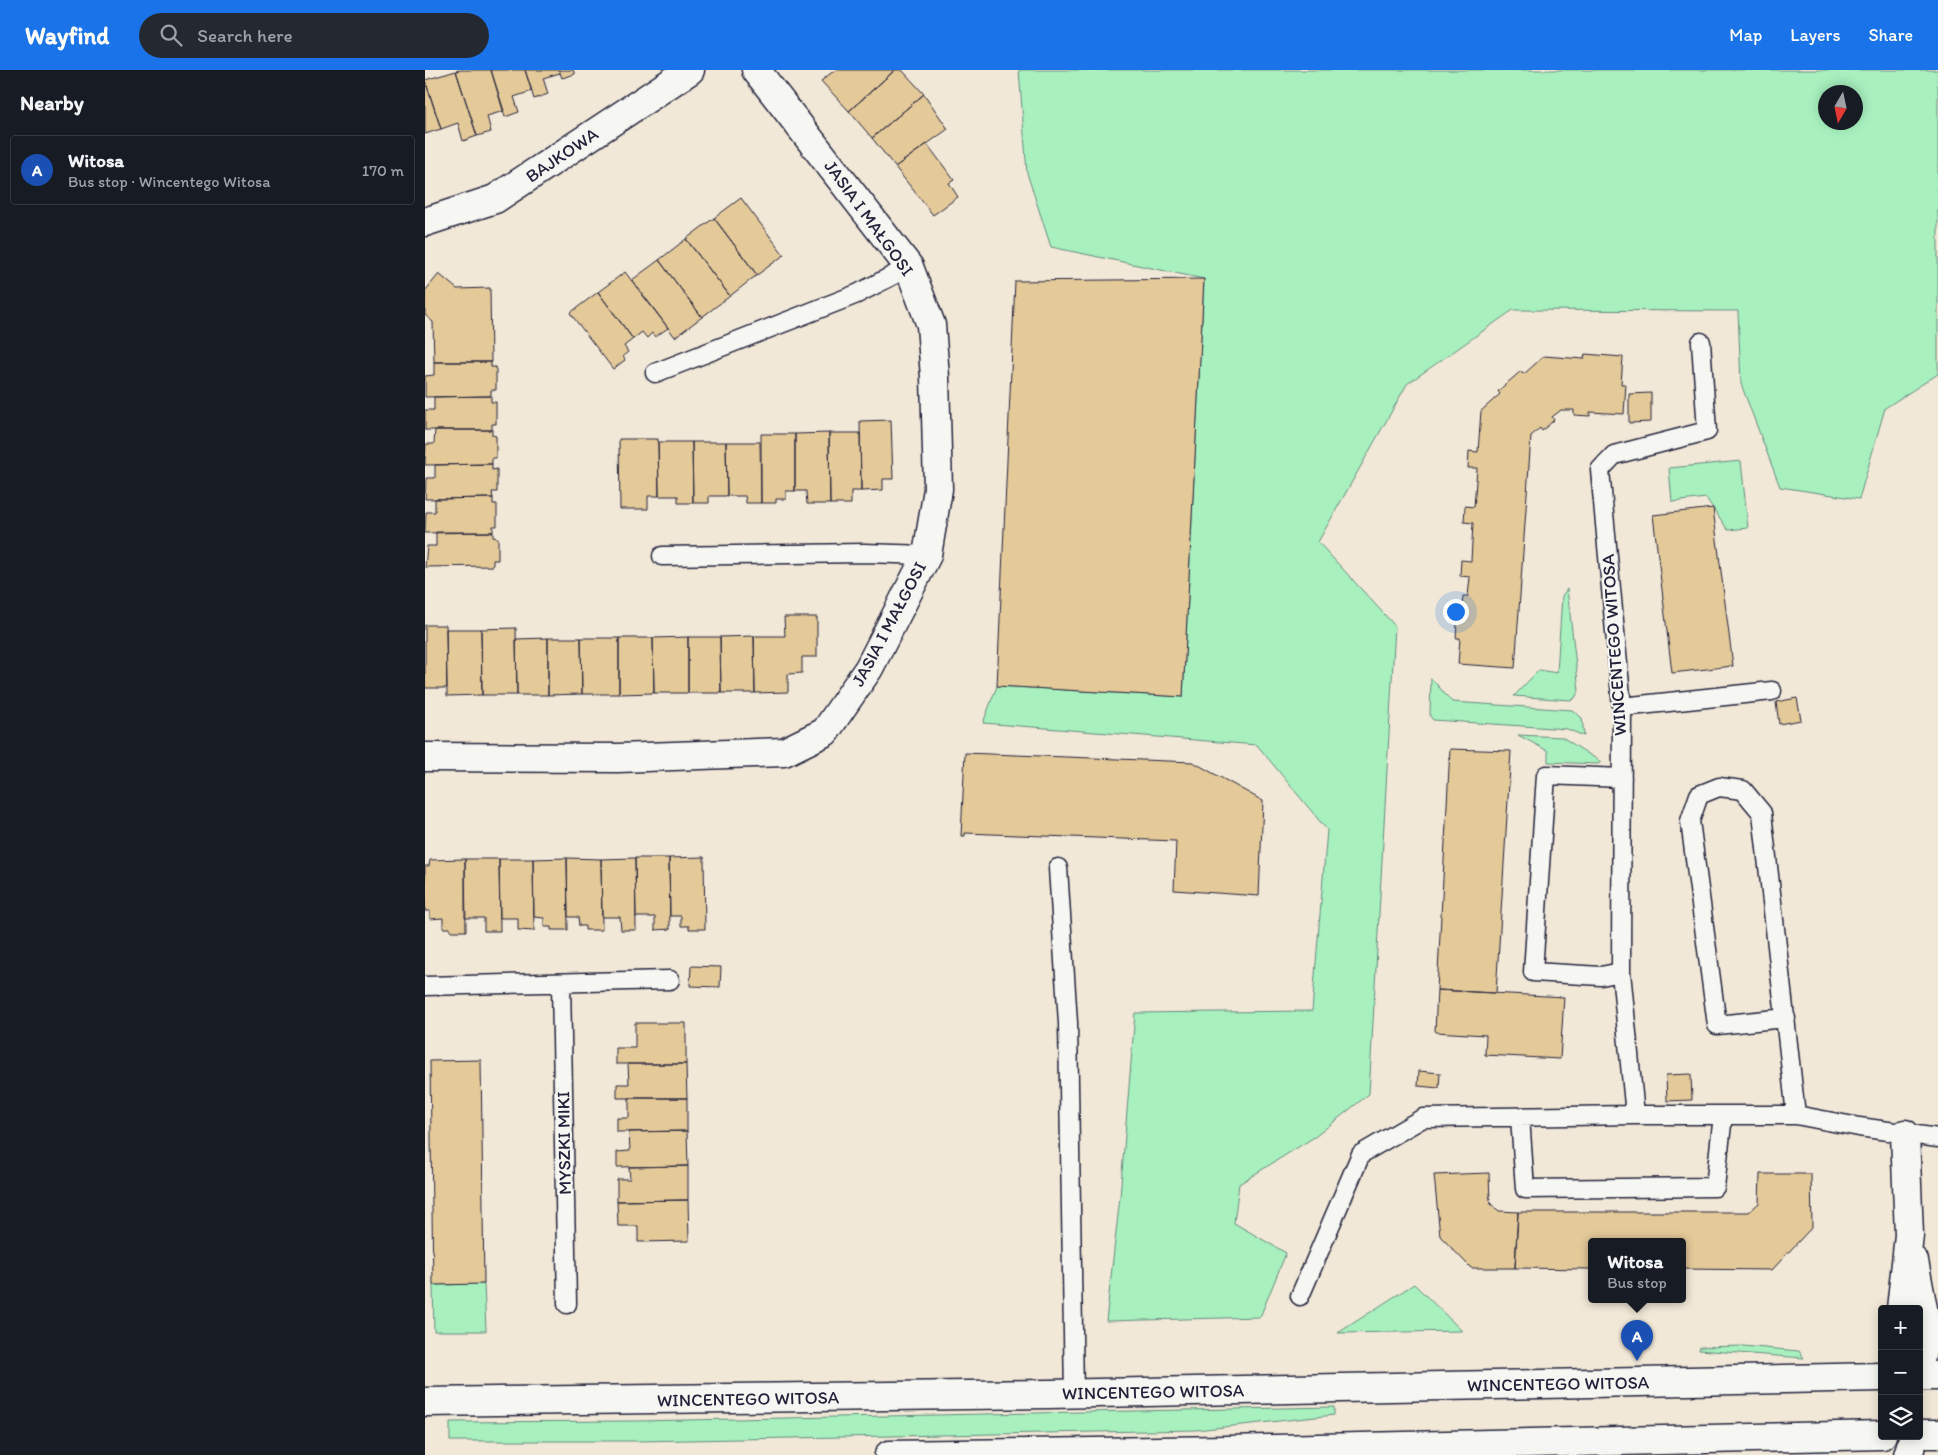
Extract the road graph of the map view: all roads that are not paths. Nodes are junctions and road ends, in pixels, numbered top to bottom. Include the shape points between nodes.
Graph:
1 (690, 70) edge
2 (756, 70) edge
3 (425, 222) edge
4 (909, 267) junction
5 (1701, 342) dead end
6 (655, 373) dead end
7 (927, 555) junction
8 (662, 556) dead end
9 (1772, 691) dead end
10 (1623, 707) junction
11 (425, 758) edge
12 (1621, 778) junction
13 (1058, 868) dead end
14 (1621, 972) junction
15 (670, 980) dead end
16 (561, 983) junction
17 (425, 986) edge
18 (1786, 1018) junction
19 (1635, 1115) junction
20 (1723, 1115) junction
21 (1796, 1115) junction
22 (1520, 1117) junction
23 (1905, 1134) junction
24 (1938, 1138) edge
25 (1909, 1235) junction
26 (1300, 1296) dead end
27 (567, 1304) dead end
28 (1901, 1305) edge
29 (1923, 1350) edge
30 (1923, 1376) edge
31 (1938, 1376) edge
32 (1878, 1377) edge
33 (1074, 1394) junction
34 (425, 1402) edge
35 (1923, 1434) edge
36 (1938, 1434) edge
37 (1878, 1435) edge
38 (1914, 1440) edge
39 (1916, 1440) edge
40 (889, 1455) edge
41 (1908, 1455) edge
42 (1920, 1455) edge

1 - 3 main road, BAJKOWA via 495,200
2 - 4 main road, JASIA I MAŁGOSI
4 - 6 lane via 857,294
4 - 7 main road, JASIA I MAŁGOSI via 931,325 935,377 938,489
5 - 10 lane, WINCENTEGO WITOSA via 1707,431 1614,455 1600,470
7 - 8 lane
7 - 11 main road, JASIA I MAŁGOSI via 869,668 825,732 784,752 618,758
9 - 10 lane
10 - 12 lane, WINCENTEGO WITOSA
12 - 14 lane, WINCENTEGO WITOSA
12 - 14 lane via 1546,775 1533,972 1601,976
13 - 33 lane via 1068,1023
14 - 19 lane, WINCENTEGO WITOSA
15 - 16 lane
16 - 17 lane
16 - 27 lane, MYSZKI MIKI
18 - 18 lane via 1762,813 1743,790 1719,787 1699,795 1690,821 1717,1025
18 - 21 lane
19 - 20 lane
19 - 22 lane
20 - 21 lane
20 - 22 lane via 1715,1187 1525,1189
21 - 23 lane
22 - 26 lane via 1423,1118 1361,1154
23 - 24 lane
23 - 25 main road
25 - 28 main road
25 - 29 main road via 1927,1330
30 - 31 main road
32 - 33 main road, WINCENTEGO WITOSA
33 - 34 main road, WINCENTEGO WITOSA
35 - 36 main road
37 - 40 main road
38 - 41 main road
39 - 42 main road

